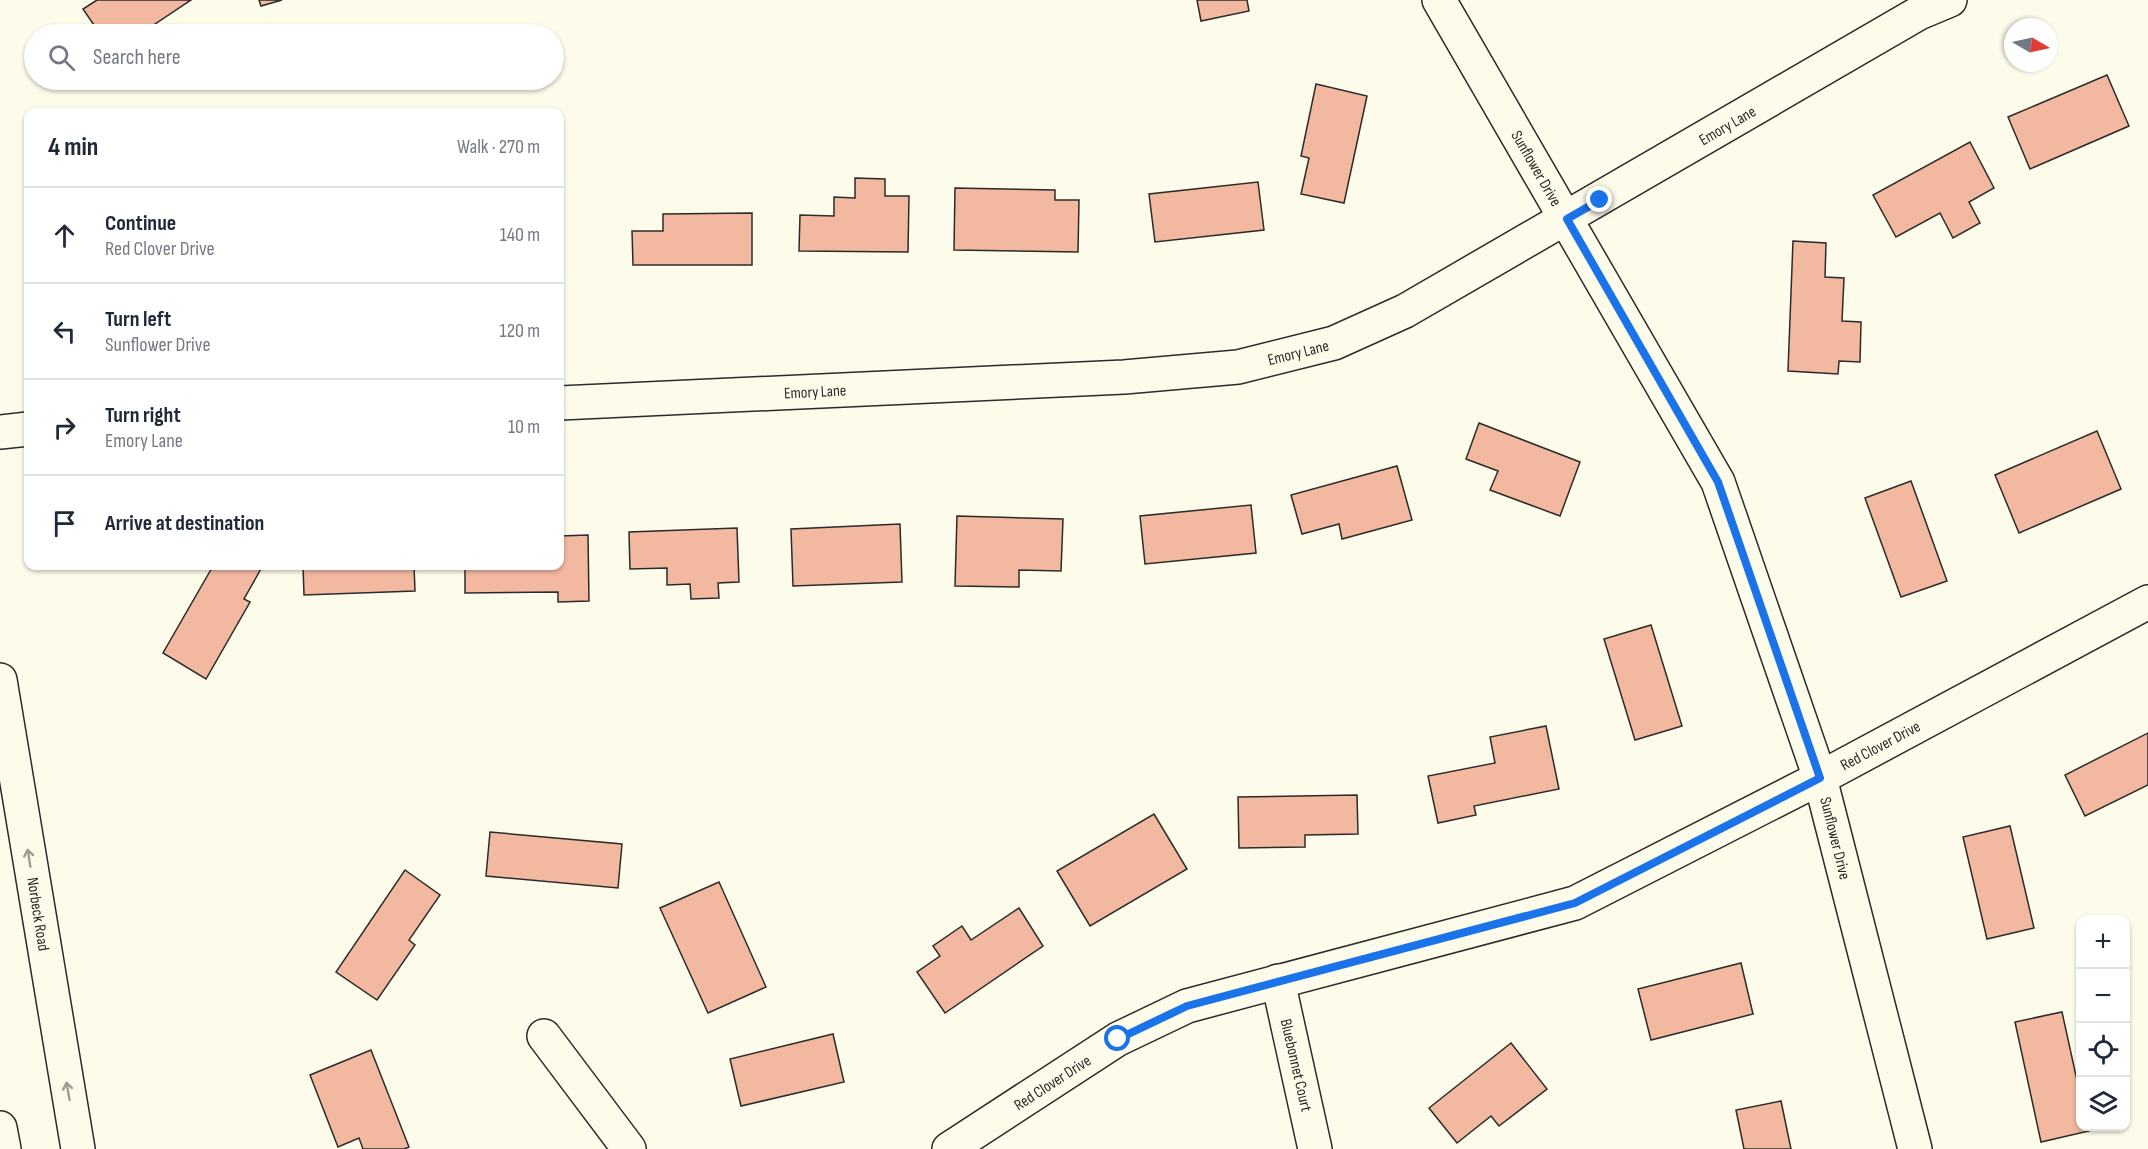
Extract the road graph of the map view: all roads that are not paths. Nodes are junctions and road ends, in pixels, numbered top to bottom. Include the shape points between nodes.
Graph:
1 (1439, 0) edge
2 (1950, 0) edge
3 (1567, 219) junction
4 (564, 403) edge
5 (24, 429) edge
6 (0, 432) edge
7 (2148, 602) edge
8 (0, 680) edge
9 (1820, 778) junction
10 (1278, 981) junction
11 (544, 1036) dead end
12 (0, 1128) edge
13 (3, 1149) edge
14 (78, 1149) edge
15 (629, 1149) edge
16 (949, 1149) edge
17 (1316, 1149) edge
18 (1915, 1149) edge

1 - 3 street, Sunflower Drive
2 - 3 street, Emory Lane via 1918,13
3 - 4 street, Emory Lane via 1406,311 1334,343 1238,367 1124,378
3 - 9 street, Sunflower Drive via 1718,482
5 - 6 street
7 - 9 street, Red Clover Drive
14 -> 8 street, Norbeck Road
9 - 10 street, Red Clover Drive via 1575,903
9 - 18 street, Sunflower Drive
10 - 16 street, Red Clover Drive via 1187,1006 1118,1039
10 - 17 street, Bluebonnet Court
11 - 15 street
12 - 13 street

